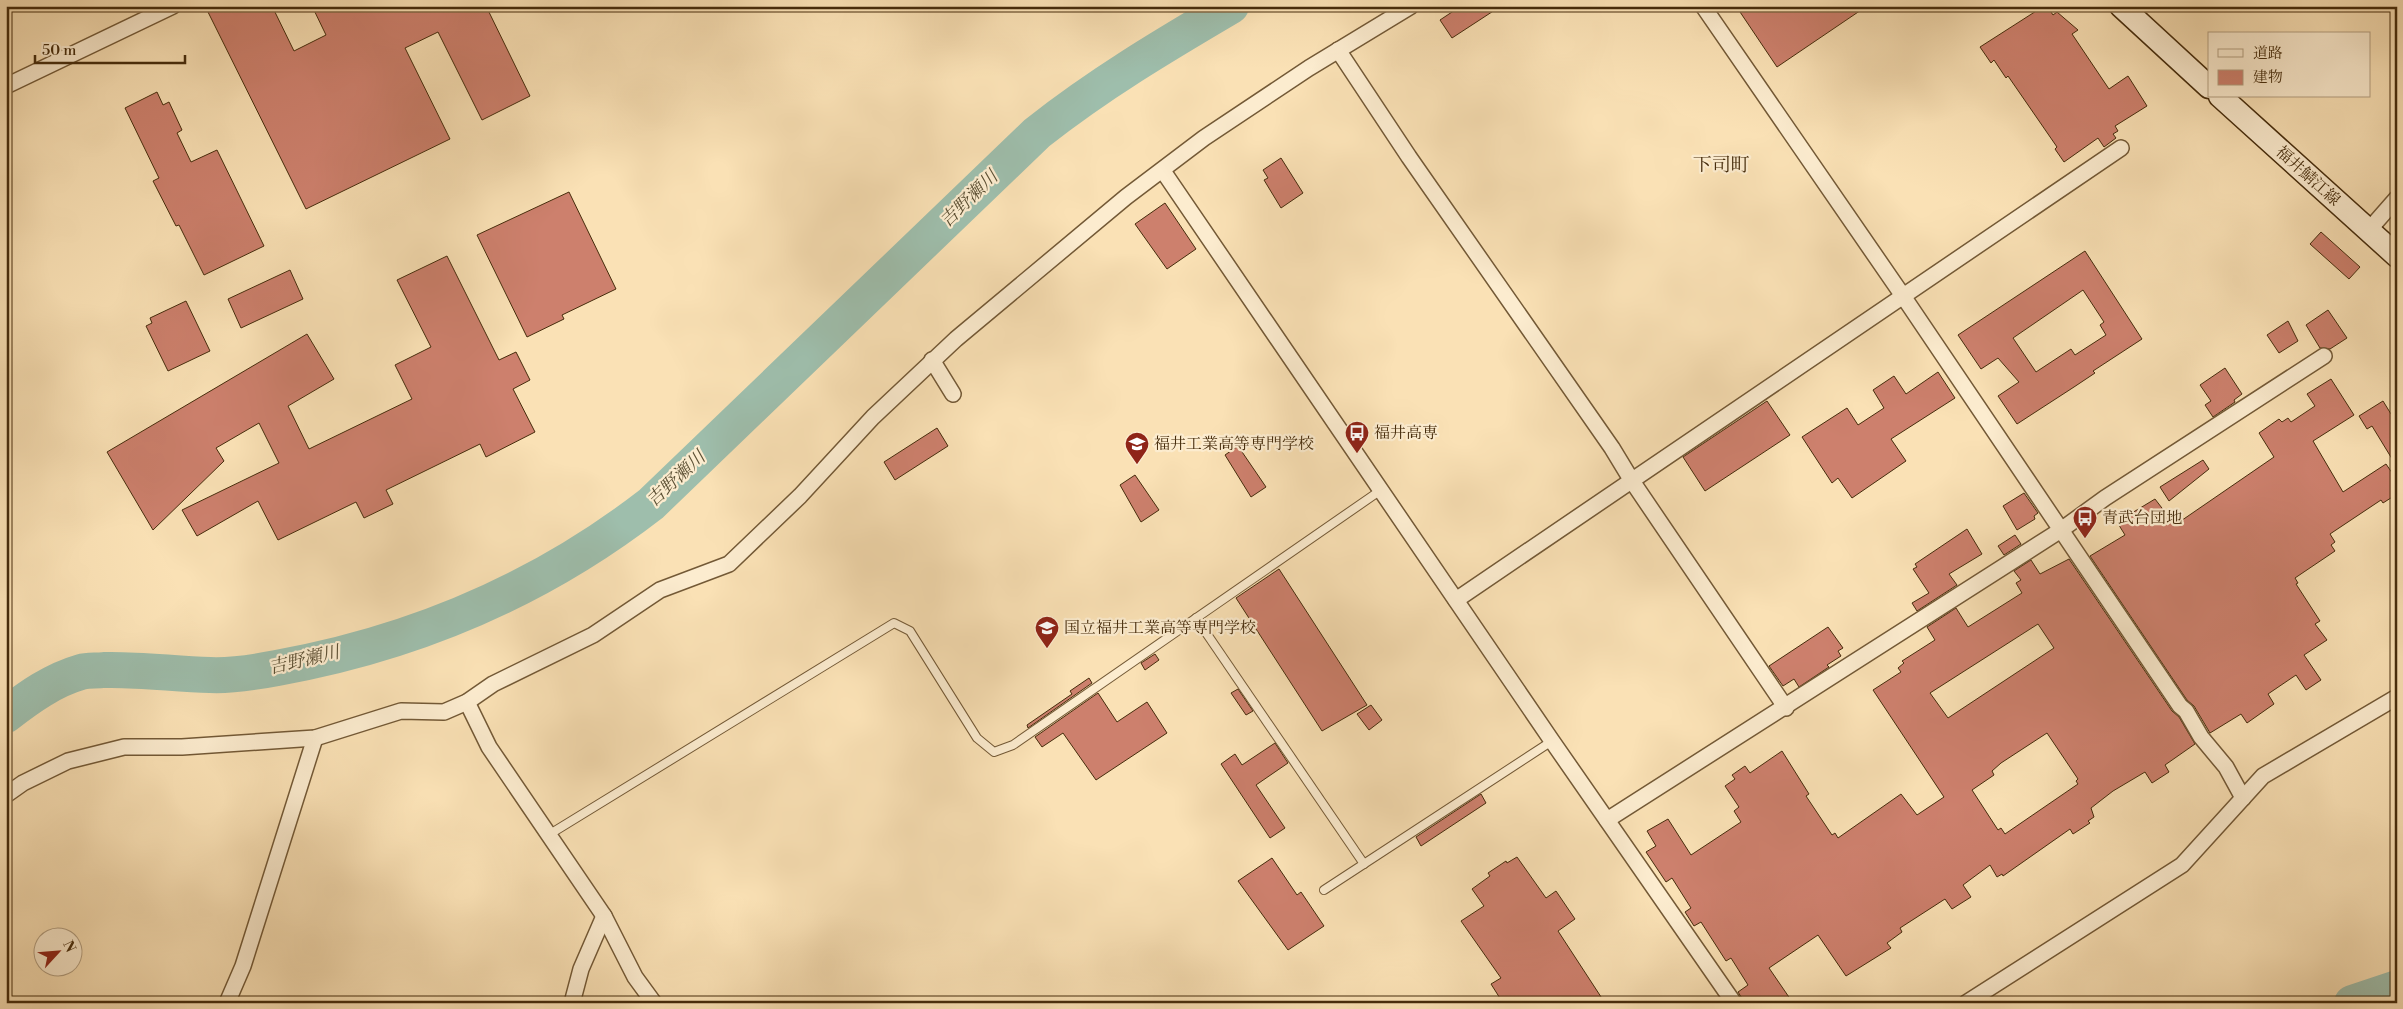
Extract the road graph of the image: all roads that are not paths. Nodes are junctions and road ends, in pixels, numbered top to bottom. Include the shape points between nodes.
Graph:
1 (173, 6) edge
2 (1411, 6) edge
3 (1703, 6) edge
4 (2120, 6) edge
5 (1338, 50) junction
6 (6, 86) edge
7 (2208, 86) edge
8 (2222, 98) edge
9 (2121, 148) dead end
10 (1163, 171) junction
11 (2397, 198) edge
12 (2368, 231) junction
13 (2397, 256) edge
14 (1903, 296) junction
15 (2324, 356) dead end
16 (932, 360) junction
17 (953, 394) dead end
18 (1632, 481) junction
19 (1381, 490) junction
20 (2061, 530) junction
21 (1456, 600) junction
22 (1196, 618) junction
23 (2397, 697) edge
24 (467, 702) junction
25 (1786, 708) junction
26 (315, 738) junction
27 (1552, 741) junction
28 (6, 794) edge
29 (2242, 798) junction
30 (1607, 820) junction
31 (550, 834) junction
32 (1364, 864) junction
33 (1324, 890) dead end
34 (604, 916) junction
35 (227, 1003) edge
36 (572, 1003) edge
37 (654, 1003) edge
38 (1734, 1003) edge
39 (1966, 1003) edge

1 - 6 street
2 - 5 street
3 - 14 street
4 - 7 main road
5 - 10 street via 1204,138
5 - 18 street
8 - 12 main road, 福井鯖江線
9 - 14 street
10 - 16 street via 1126,197
10 - 19 street
11 - 12 street
12 - 13 main road, 福井鯖江線
14 - 18 street
14 - 20 street
15 - 20 street
16 - 17 street
16 - 24 street via 729,564 660,590 593,635 493,684
18 - 21 street
18 - 25 street
19 - 21 street
19 - 22 lane
20 - 25 street
20 - 29 street via 2201,737 2226,767
21 - 27 street
22 - 31 lane via 1013,745 994,752 977,738 910,631 894,623
22 - 32 lane
23 - 29 street via 2263,776
24 - 26 street via 444,712 401,711
24 - 31 street via 490,747
25 - 30 street
26 - 28 street via 182,747 124,747 68,761
26 - 35 street via 243,966
27 - 30 street
27 - 32 lane
29 - 39 street via 2182,865
30 - 38 street
31 - 34 street
32 - 33 lane
34 - 36 street via 581,970
34 - 37 street via 635,977

